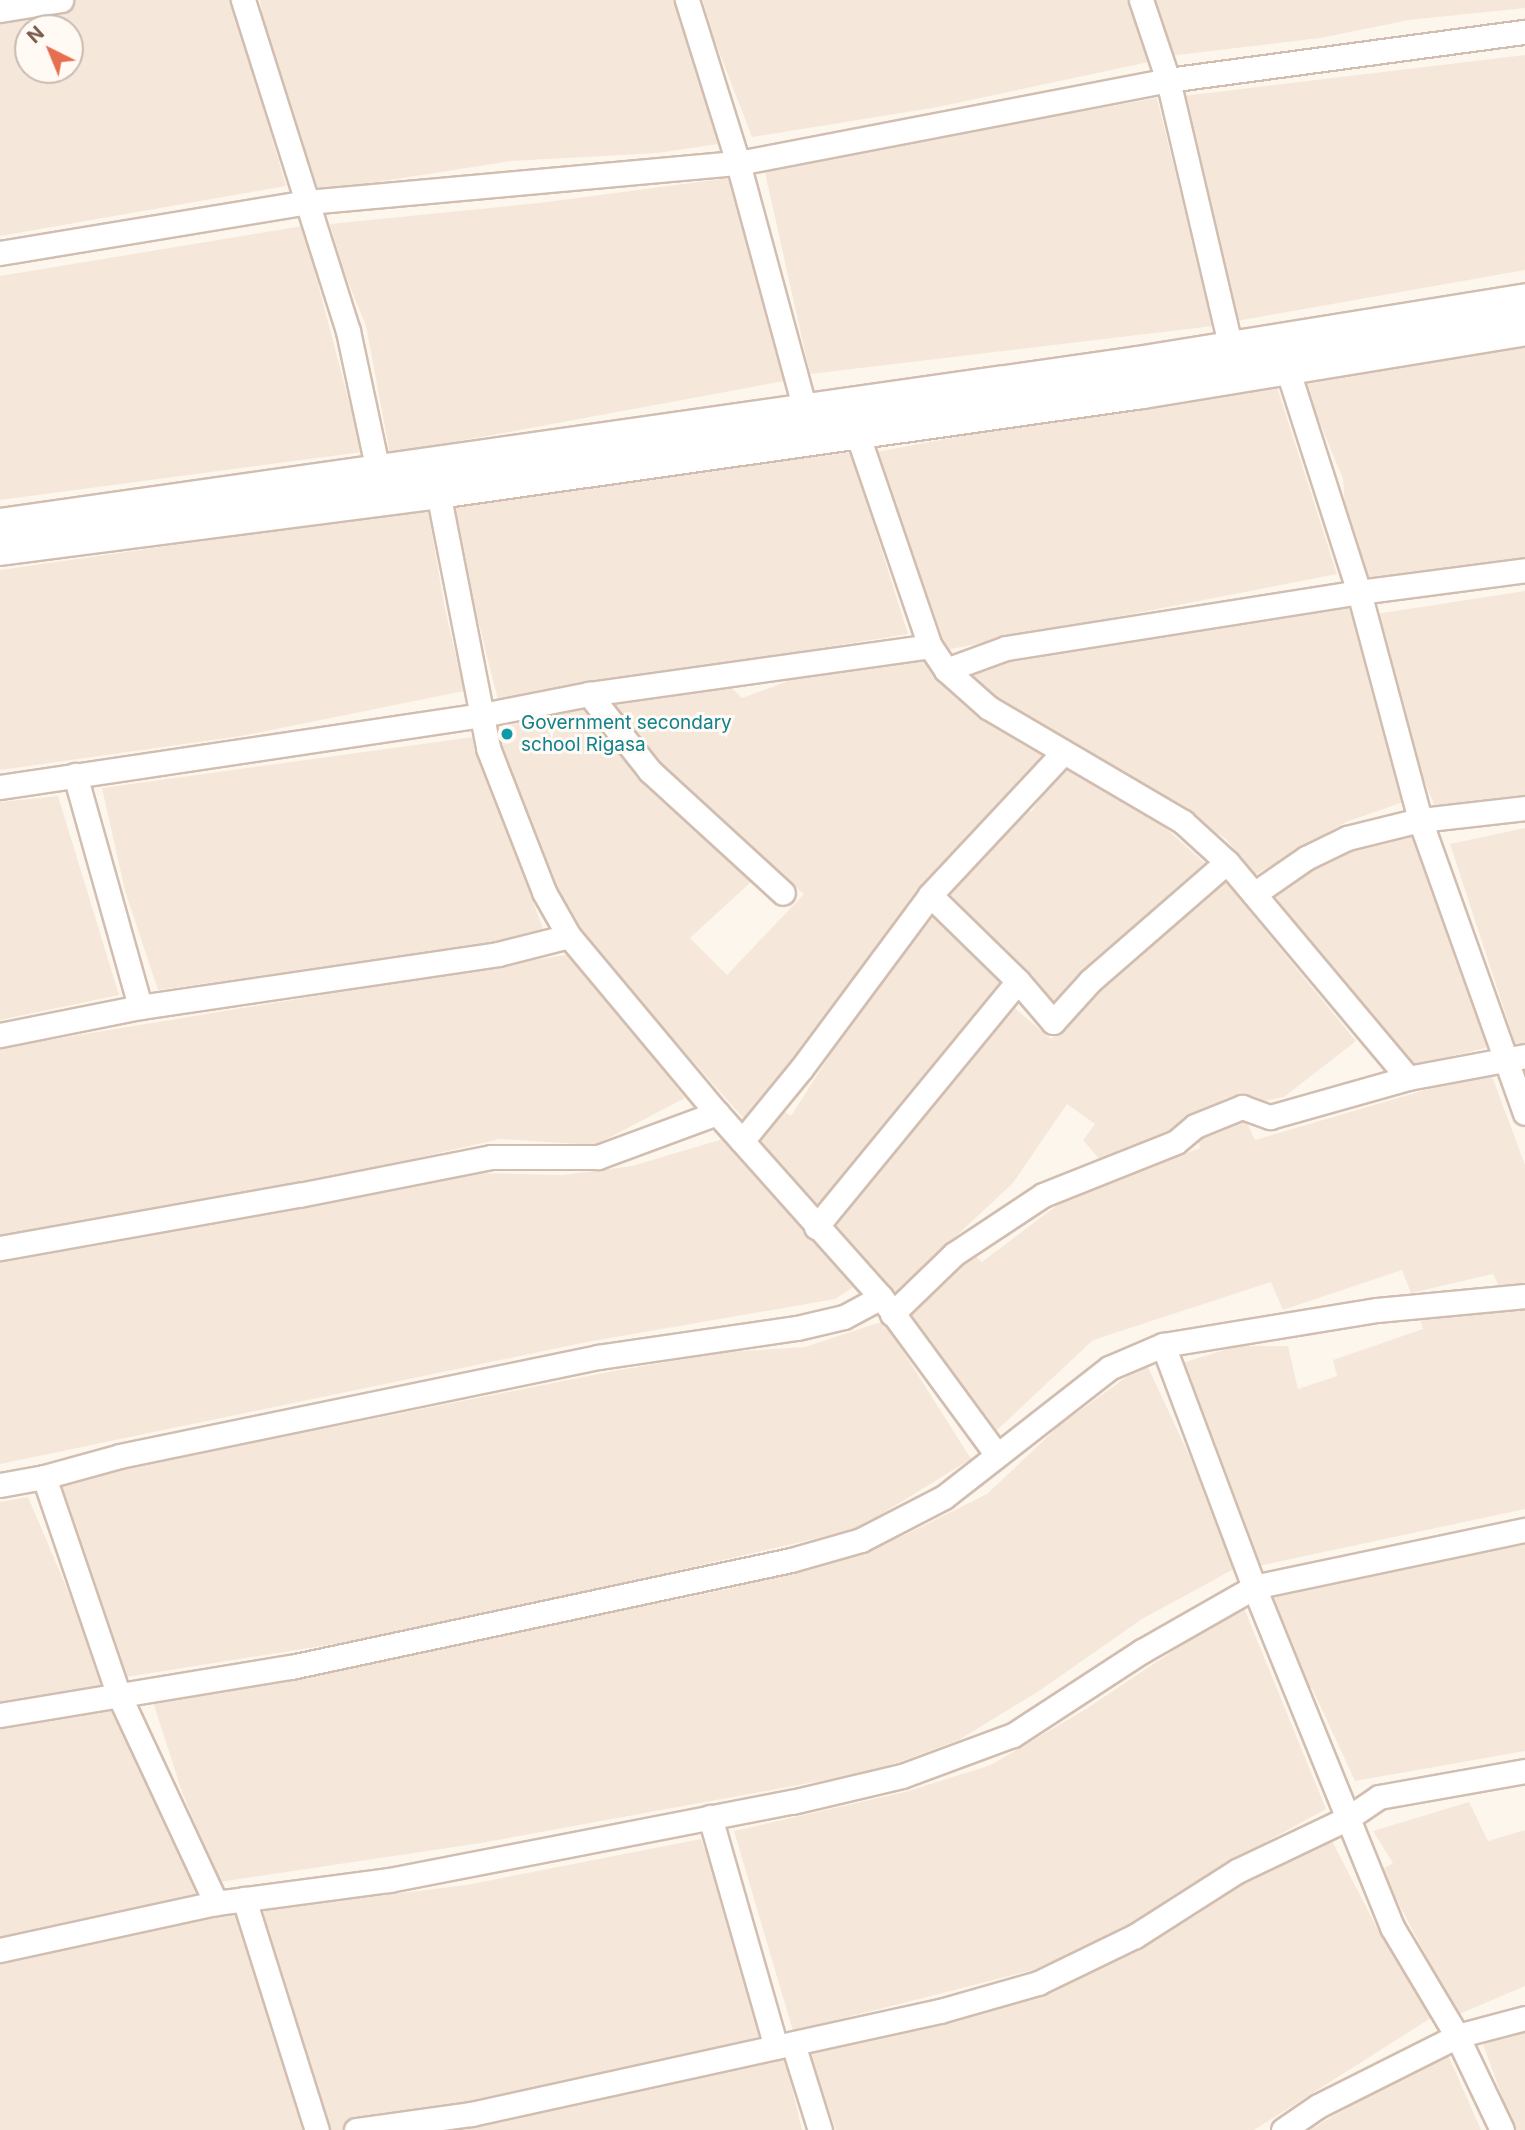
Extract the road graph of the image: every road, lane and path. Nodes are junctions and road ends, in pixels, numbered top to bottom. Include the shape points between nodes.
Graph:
1 (61, 0) edge
2 (243, 0) edge
3 (687, 0) edge
4 (1141, 0) edge
5 (0, 10) edge
6 (1525, 32) edge
7 (1168, 79) junction
8 (738, 163) junction
9 (308, 202) junction
10 (0, 253) edge
11 (1525, 300) edge
12 (1525, 329) edge
13 (1231, 348) junction
14 (1287, 369) junction
15 (805, 411) junction
16 (857, 433) junction
17 (378, 471) junction
18 (438, 492) junction
19 (0, 524) edge
20 (0, 549) edge
21 (1525, 570) edge
22 (1359, 592) junction
23 (930, 646) junction
24 (946, 670) junction
25 (589, 694) junction
26 (482, 715) junction
27 (1063, 753) junction
28 (75, 775) junction
29 (0, 787) edge
30 (1525, 808) edge
31 (1420, 820) junction
32 (1227, 862) junction
33 (783, 893) dead end
34 (1254, 894) junction
35 (930, 895) junction
36 (569, 936) junction
37 (1018, 981) junction
38 (140, 1007) junction
39 (0, 1035) edge
40 (1515, 1057) edge
41 (1408, 1078) junction
42 (717, 1113) junction
43 (1525, 1113) edge
44 (742, 1142) junction
45 (816, 1227) junction
46 (0, 1248) edge
47 (1525, 1296) edge
48 (887, 1305) junction
49 (1163, 1345) junction
50 (997, 1455) junction
51 (44, 1477) junction
52 (0, 1485) edge
53 (1525, 1530) edge
54 (1254, 1587) junction
55 (118, 1693) junction
56 (0, 1714) edge
57 (1525, 1771) edge
58 (710, 1817) junction
59 (1348, 1818) junction
60 (244, 1899) junction
61 (216, 1903) junction
62 (0, 1950) edge
63 (1525, 2018) edge
64 (1457, 2036) junction
65 (784, 2045) junction
66 (317, 2130) edge
67 (356, 2130) edge
68 (820, 2130) edge
69 (1283, 2130) edge
70 (1502, 2130) edge

1 - 5 street
2 - 9 street
3 - 8 street
4 - 7 street
6 - 7 street
7 - 8 street
7 - 13 street
8 - 9 street
8 - 15 street
9 - 10 street
9 - 17 street via 348,331
11 - 13 main road
12 - 14 main road
13 - 15 main road
14 - 16 main road
14 - 22 street
15 - 17 main road
16 - 18 main road
16 - 23 street
17 - 19 main road
18 - 20 main road
18 - 26 street
21 - 22 street
22 - 24 street via 1006,648
22 - 31 street
23 - 24 street
23 - 25 street
24 - 27 street via 989,708
25 - 26 street
25 - 33 street via 650,771
26 - 28 street
26 - 36 street via 488,748 544,892
27 - 32 street via 1183,822
27 - 35 street
28 - 29 street
28 - 38 street
30 - 31 street
31 - 34 street via 1347,838
31 - 40 street
32 - 34 street
32 - 37 street via 1090,981 1053,1022
34 - 41 street
35 - 37 street
35 - 44 street
36 - 38 street via 498,954
36 - 42 street
37 - 45 street
38 - 39 street
40 - 41 street
40 - 43 street
41 - 48 street via 1270,1117 1242,1107 1195,1126 1176,1142 1042,1195
42 - 44 street
42 - 46 street via 598,1157 491,1157
44 - 45 street
45 - 48 street
47 - 49 street via 1377,1310
48 - 50 street
48 - 51 street via 797,1328 598,1357 120,1456
49 - 50 street via 1109,1368
49 - 54 street
50 - 55 street via 944,1497 861,1540 792,1560 291,1667
51 - 52 street
51 - 55 street
53 - 54 street
54 - 58 street via 1142,1651 1013,1735 902,1776
54 - 59 street
55 - 56 street
55 - 61 street
57 - 59 street via 1379,1797
58 - 60 street via 389,1880
58 - 65 street
59 - 64 street via 1392,1927
59 - 65 street via 1237,1871 1135,1936 1038,1983 940,2011
60 - 61 street
60 - 66 street
61 - 62 street
63 - 64 street
64 - 69 street via 1318,2106
64 - 70 street
65 - 67 street via 471,2114
65 - 68 street

